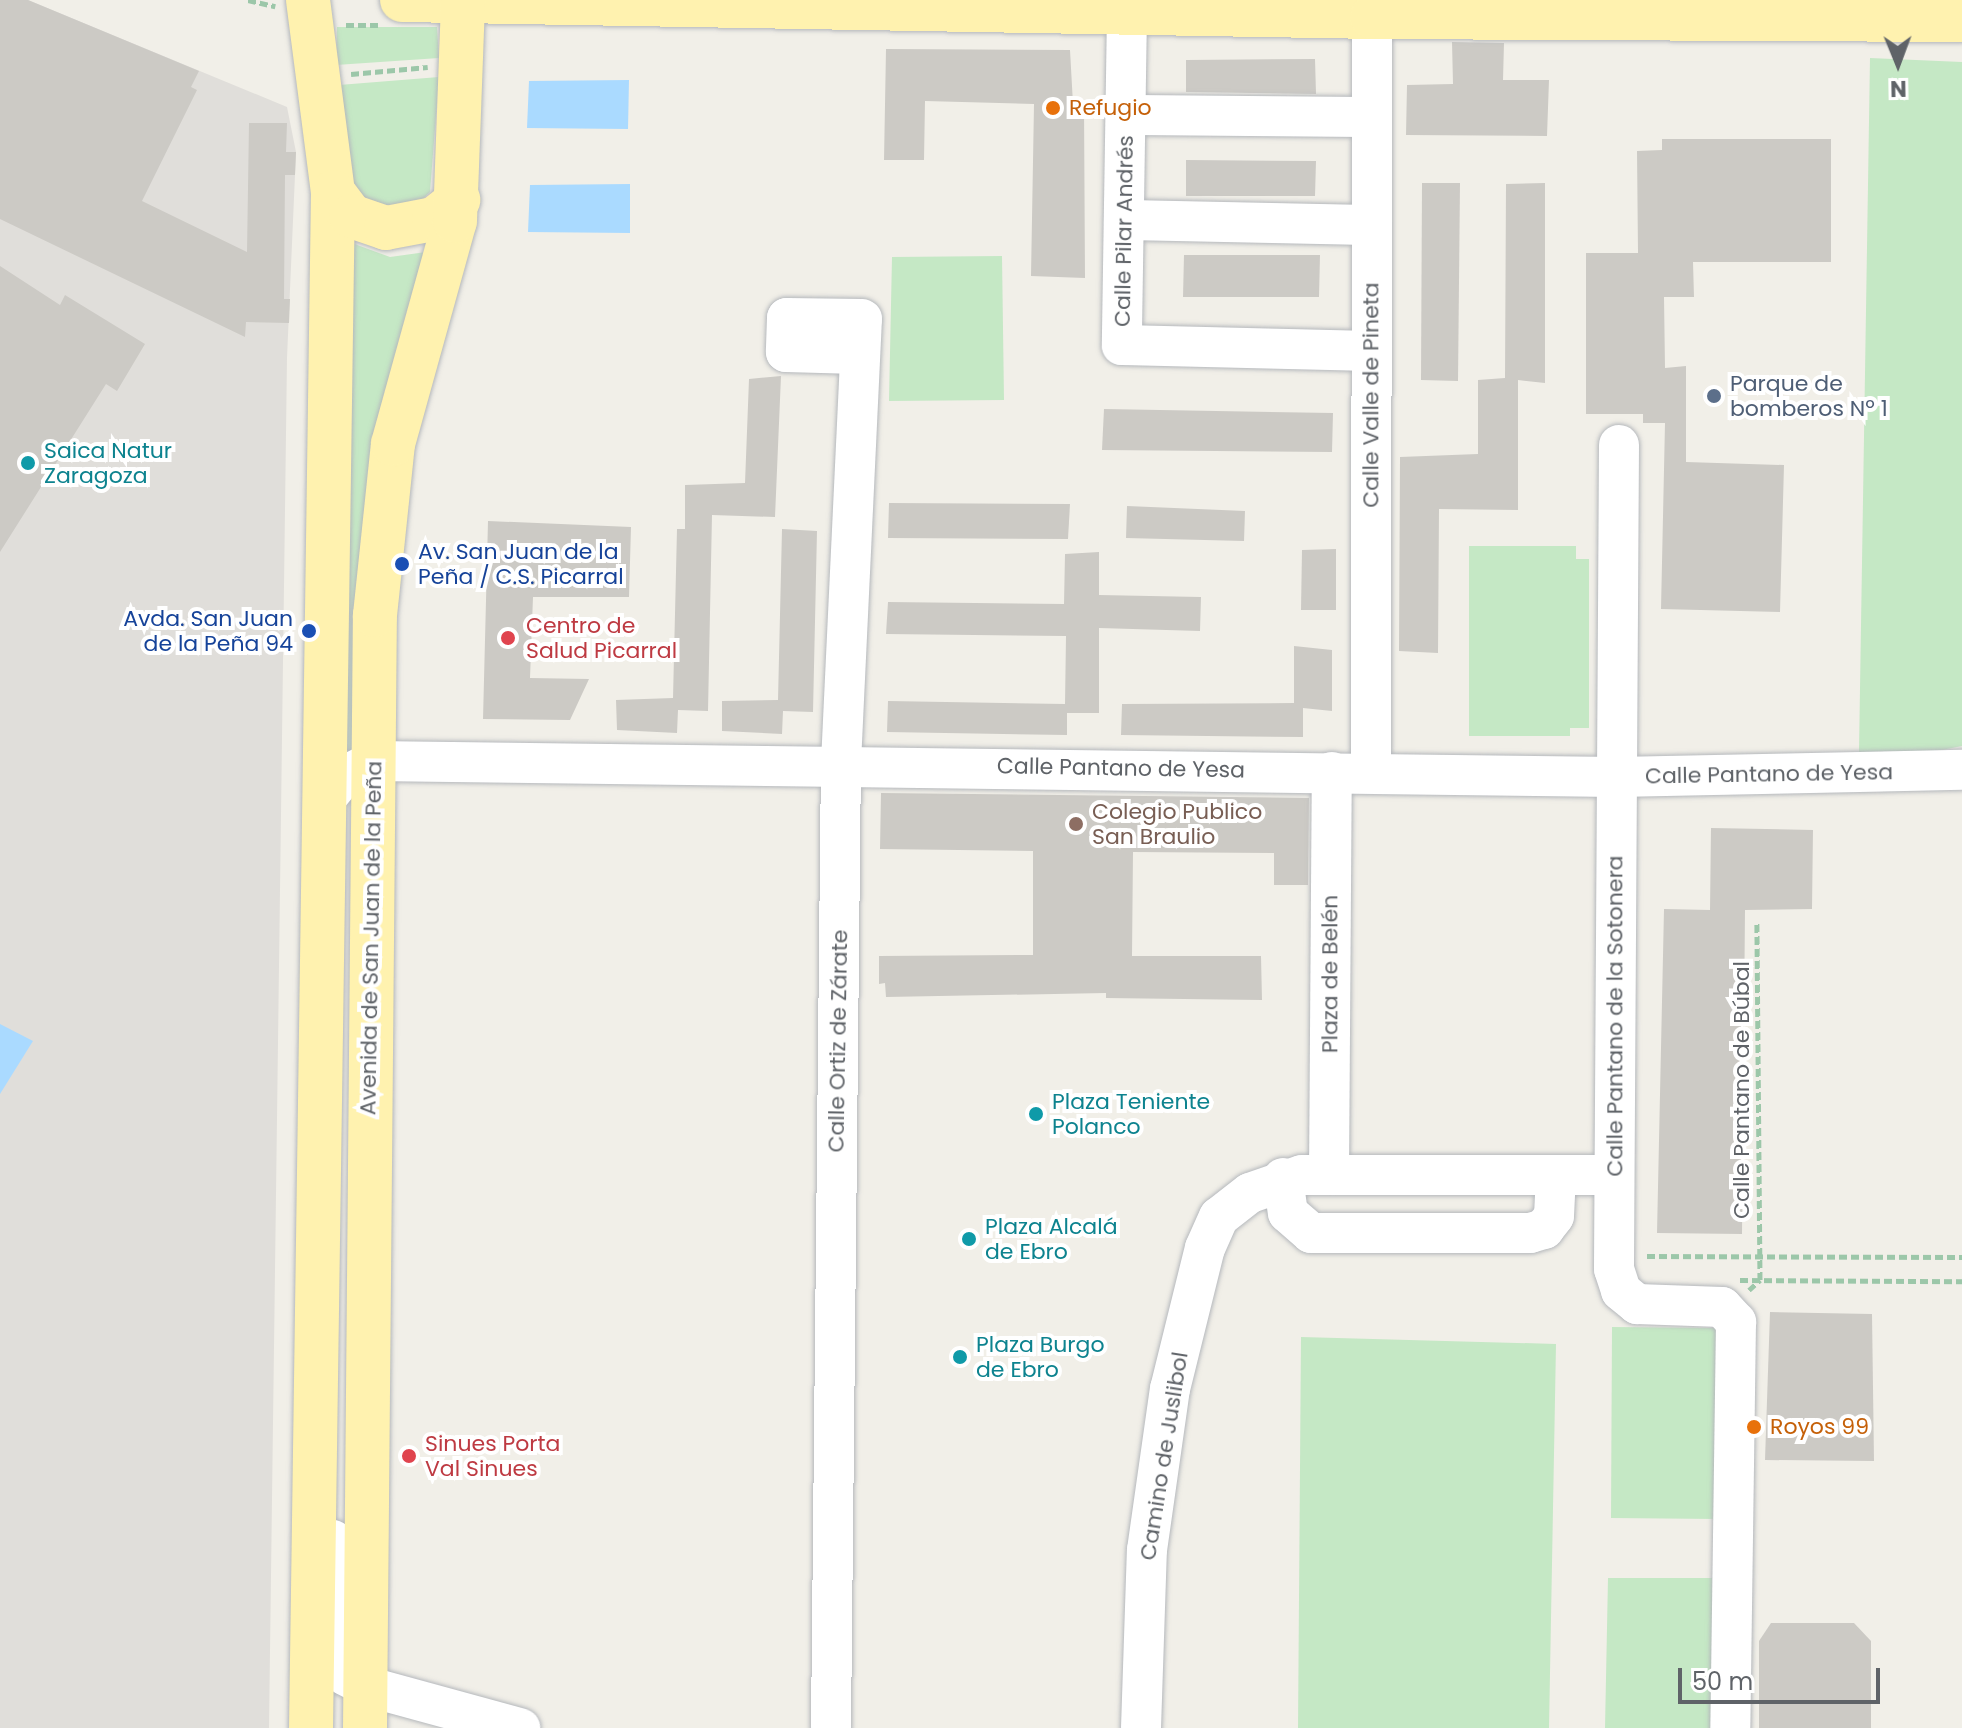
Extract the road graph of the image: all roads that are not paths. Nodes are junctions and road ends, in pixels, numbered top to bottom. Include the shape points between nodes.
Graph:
1 (308, 0) edge
2 (402, 0) edge
3 (463, 2) edge
4 (1127, 13) junction
5 (1372, 17) junction
6 (1962, 20) edge
7 (1126, 115) junction
8 (1372, 117) junction
9 (333, 192) junction
10 (458, 200) junction
11 (1124, 220) junction
12 (1372, 225) junction
13 (1372, 351) junction
14 (857, 354) dead end
15 (1619, 445) dead end
16 (373, 761) junction
17 (841, 763) junction
18 (1955, 770) edge
19 (1351, 773) junction
20 (1617, 777) junction
21 (324, 801) junction
22 (1329, 1175) junction
23 (1556, 1175) junction
24 (1614, 1175) junction
25 (1283, 1178) junction
26 (314, 1414) junction
27 (365, 1707) edge
28 (311, 1728) edge
29 (520, 1728) edge
30 (831, 1728) edge
31 (1141, 1728) edge
32 (1730, 1728) edge

1 - 9 main road
2 - 3 main road
3 - 4 main road
3 - 10 main road, Avenida de San Juan de la Peña
4 - 5 main road
4 - 7 street, Calle Pilar Andrés
5 - 6 main road
5 - 8 street, Calle Valle de Pineta
7 - 8 street
7 - 11 street, Calle Pilar Andrés
8 - 12 street, Calle Valle de Pineta
9 - 10 main road via 351,216 386,228 434,219
9 - 21 main road
10 - 16 main road, Avenida de San Juan de la Peña via 401,403 382,509
11 - 12 street
11 - 13 street, Calle Pilar Andrés via 1122,345
12 - 13 street, Calle Valle de Pineta
13 - 19 street, Calle Valle de Pineta
14 - 17 street, Calle Ortiz de Zárate
15 - 20 street, Calle Pantano de la Sotonera
16 - 17 street, Calle Pantano de Yesa
16 - 21 street via 351,770
16 - 27 main road, Avenida de San Juan de la Peña
17 - 19 street, Calle Pantano de Yesa
17 - 30 street, Calle Ortiz de Zárate
18 - 20 street, Calle Pantano de Yesa
19 - 20 street, Calle Pantano de Yesa
19 - 22 street, Plaza de Belén
20 - 24 street, Calle Pantano de la Sotonera
21 - 26 main road
22 - 23 street, Camino de Juslibol
22 - 25 street, Camino de Juslibol
23 - 24 street, Camino de Juslibol
23 - 25 street via 1554,1216 1544,1229 1530,1233 1311,1233 1288,1213
24 - 32 street, Calle Pantano de la Sotonera via 1614,1256 1621,1291 1637,1304 1729,1295 1737,1329
25 - 31 street, Camino de Juslibol via 1219,1217 1205,1248 1170,1389 1147,1550
26 - 27 street via 333,1518 339,1665
26 - 28 main road
27 - 29 street

